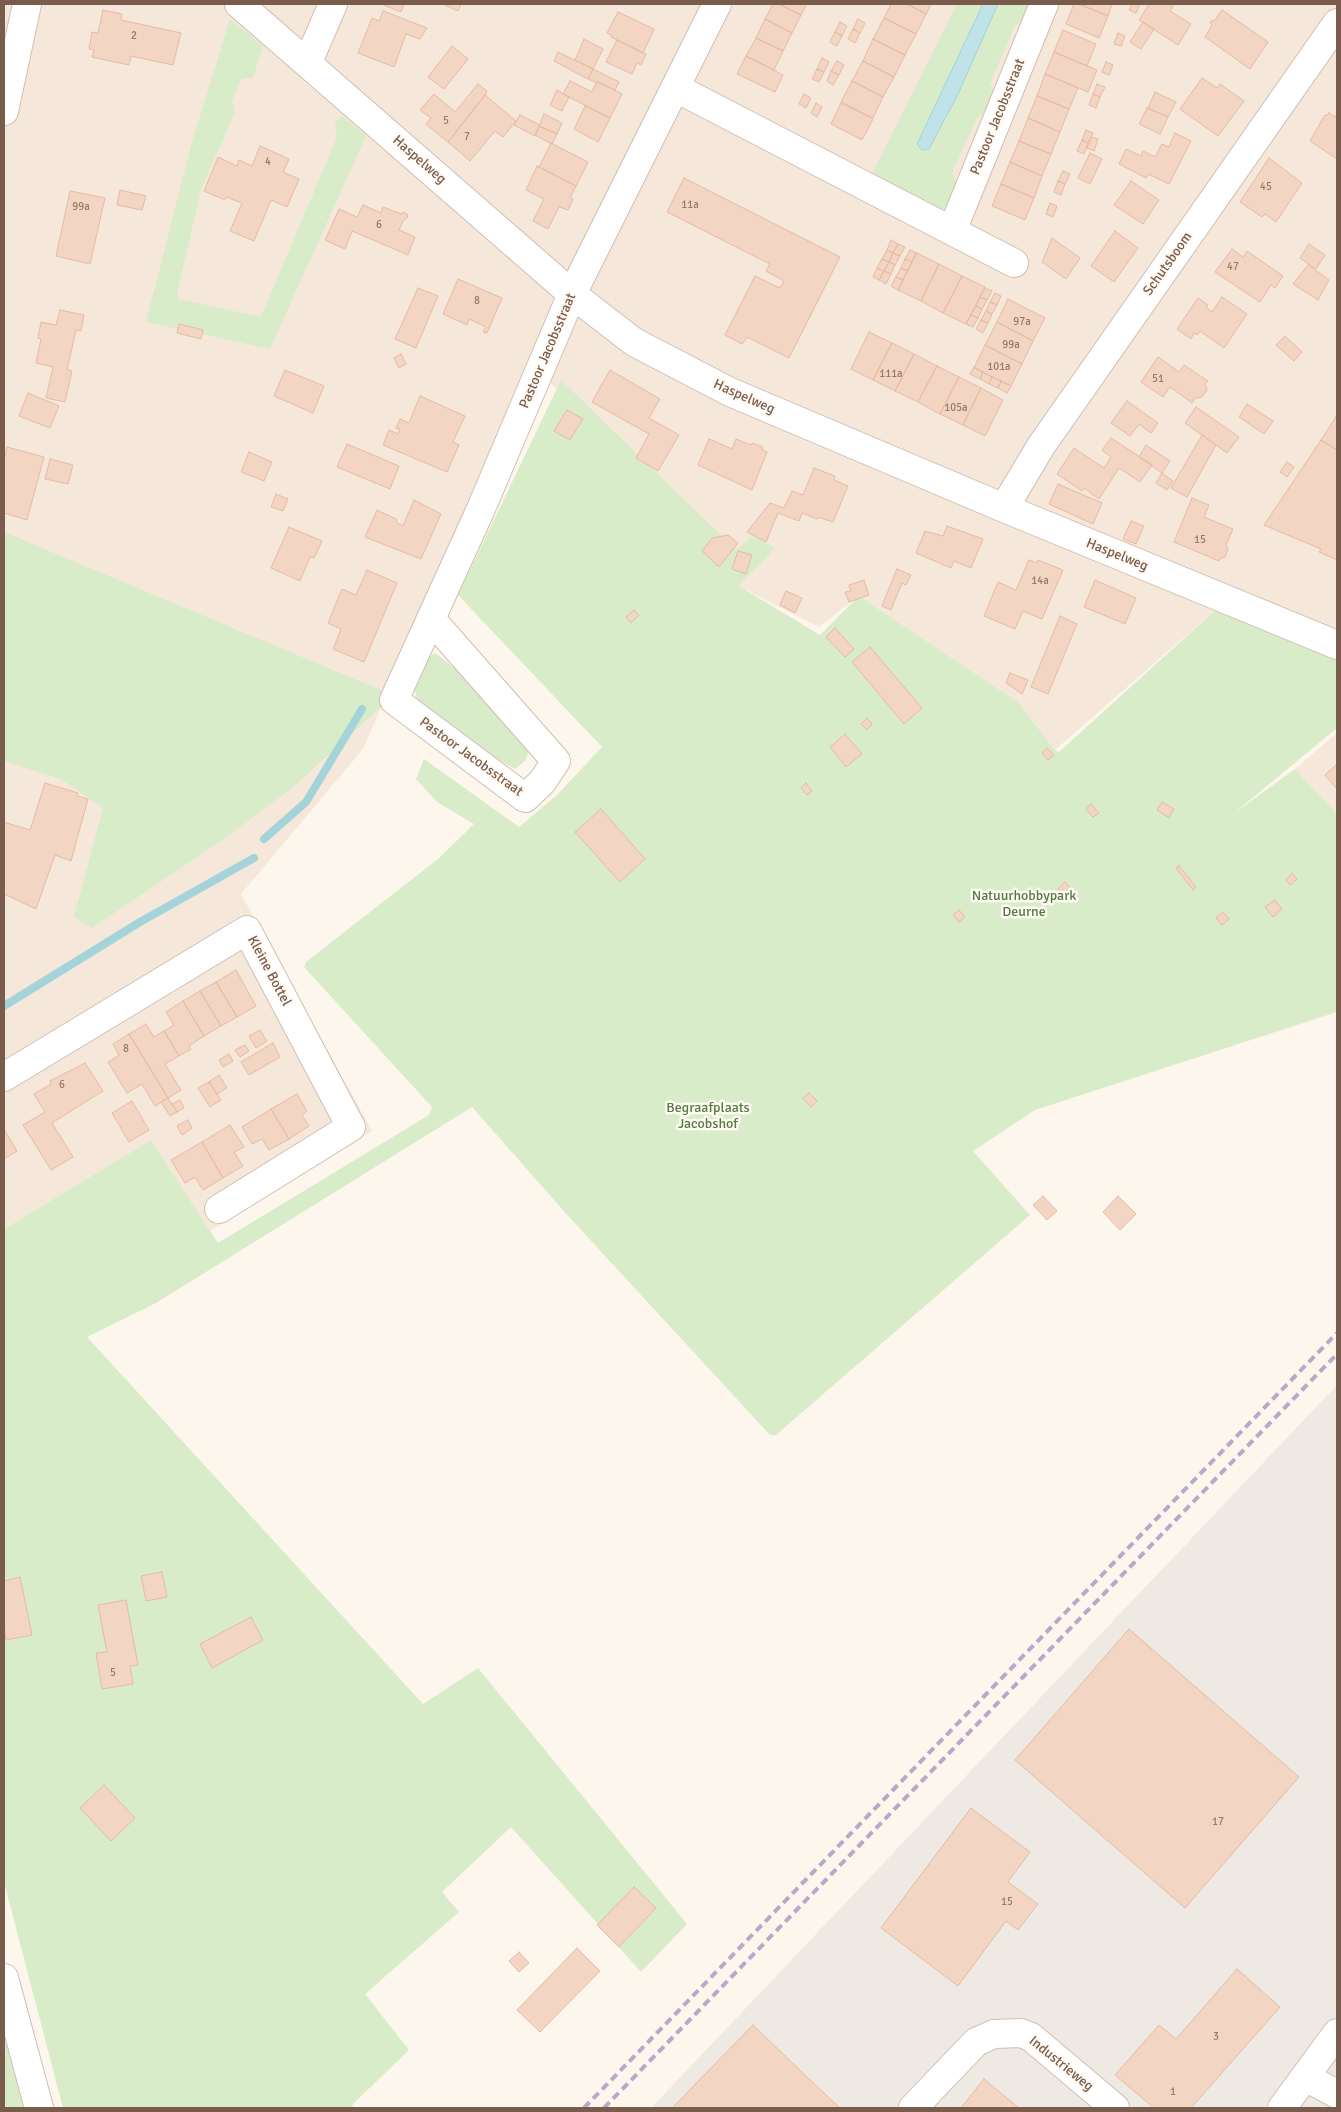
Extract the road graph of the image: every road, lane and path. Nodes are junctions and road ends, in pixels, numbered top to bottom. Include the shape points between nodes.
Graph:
1 (27, 4) edge
2 (239, 4) edge
3 (333, 4) edge
4 (717, 4) edge
5 (1044, 4) edge
6 (1337, 22) edge
7 (308, 62) junction
8 (676, 88) junction
9 (4, 111) edge
10 (952, 231) junction
11 (1014, 263) dead end
12 (572, 294) junction
13 (1004, 508) junction
14 (431, 619) junction
15 (1337, 645) edge
16 (4, 1078) edge
17 (219, 1209) dead end
18 (4, 1978) edge
19 (1337, 2033) edge
20 (1305, 2077) junction
21 (1337, 2094) edge
22 (39, 2108) edge
23 (913, 2108) edge
24 (1114, 2108) edge
25 (1282, 2108) edge

1 - 9 street
2 - 7 street, Haspelweg
3 - 7 street
4 - 8 street, Pastoor Jacobsstraat
5 - 10 street, Pastoor Jacobsstraat
6 - 13 street, Schutsboom via 1041,446
7 - 12 street, Haspelweg
8 - 10 street
8 - 12 street, Pastoor Jacobsstraat
10 - 11 street
12 - 13 street, Haspelweg via 634,342 730,392
12 - 14 street, Pastoor Jacobsstraat
13 - 15 street, Haspelweg
14 - 14 street, Pastoor Jacobsstraat via 394,700 524,798 542,782 556,761
16 - 17 street, Kleine Bottel via 247,930 351,1127
18 - 22 street
19 - 20 street
20 - 21 street
20 - 25 street
23 - 24 street, Industrieweg via 976,2042 994,2034 1021,2033 1031,2037

